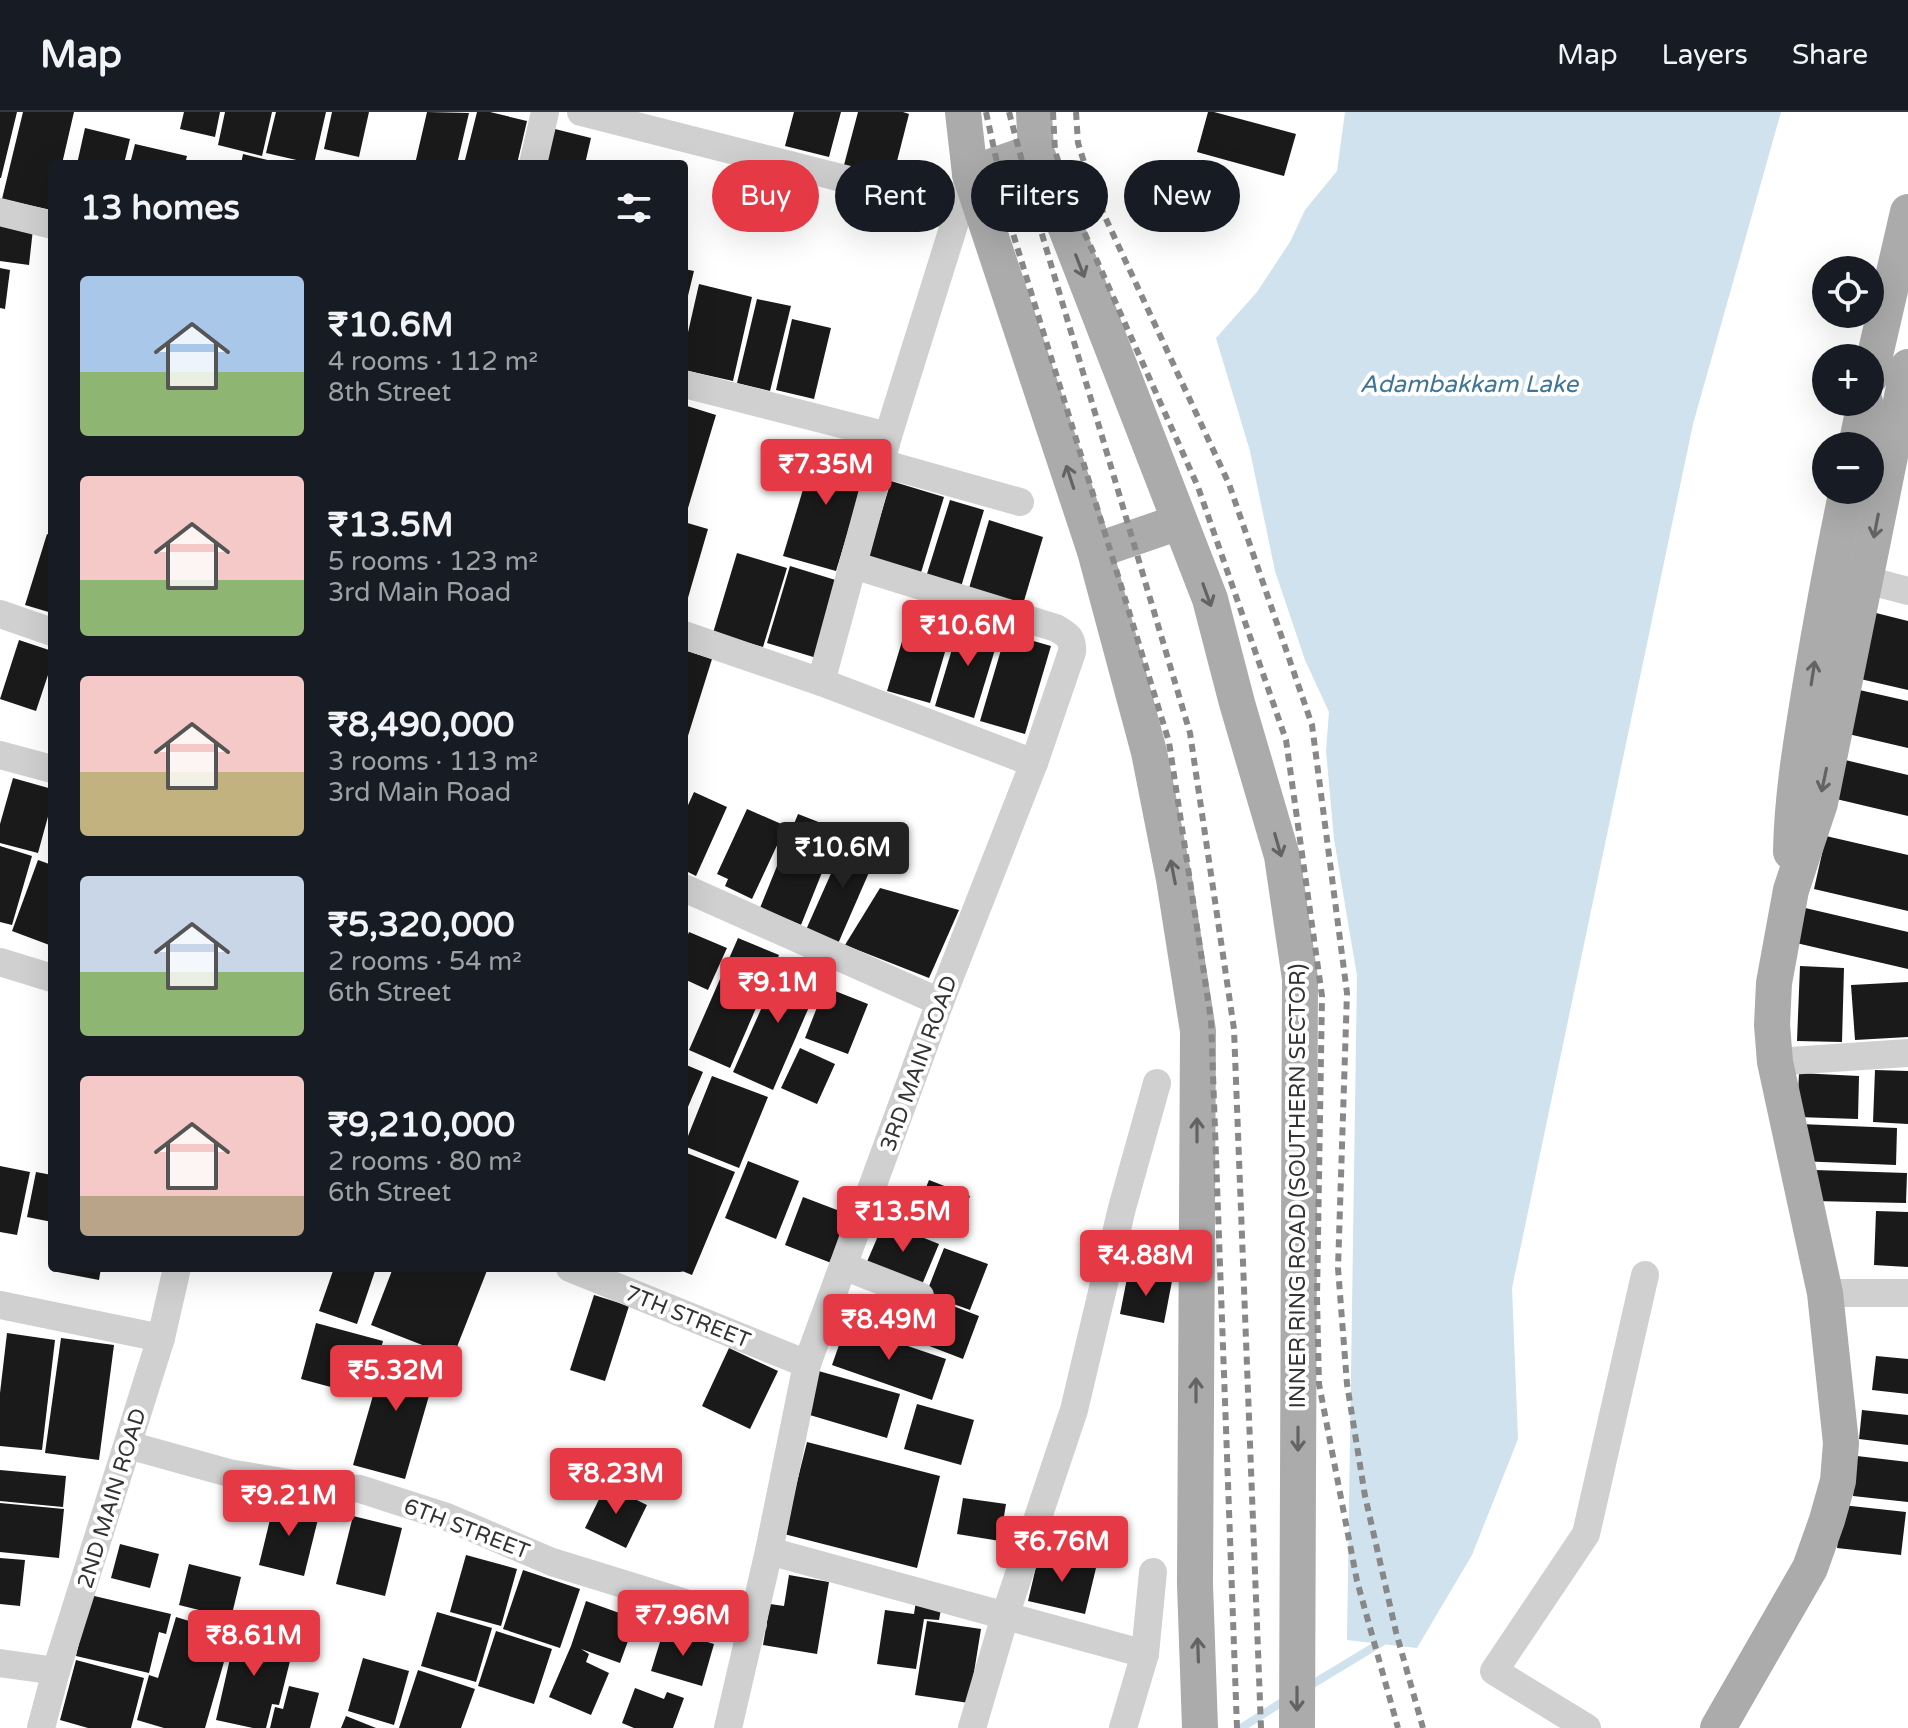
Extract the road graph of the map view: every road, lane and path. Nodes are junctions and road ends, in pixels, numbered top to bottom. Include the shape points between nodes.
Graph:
1 (545, 112) edge
2 (581, 112) edge
3 (963, 112) edge
4 (1034, 112) edge
5 (1036, 151) junction
6 (534, 160) edge
7 (970, 174) junction
8 (960, 208) junction
9 (0, 212) edge
10 (1908, 212) edge
11 (48, 224) edge
12 (1878, 344) edge
13 (1908, 367) edge
14 (688, 385) edge
15 (884, 449) junction
16 (1020, 502) dead end
17 (1844, 504) edge
18 (1179, 522) junction
19 (1095, 551) junction
20 (853, 565) junction
21 (1830, 569) junction
22 (1865, 581) junction
23 (1908, 591) edge
24 (0, 614) edge
25 (48, 631) edge
26 (688, 636) edge
27 (821, 682) junction
28 (0, 755) edge
29 (1034, 763) junction
30 (48, 768) edge
31 (688, 890) edge
32 (1791, 890) junction
33 (0, 962) edge
34 (48, 977) edge
35 (940, 1002) junction
36 (1908, 1053) edge
37 (1775, 1062) junction
38 (1157, 1083) dead end
39 (843, 1266) junction
40 (176, 1272) edge
41 (580, 1272) edge
42 (1645, 1275) dead end
43 (1825, 1293) junction
44 (1908, 1293) edge
45 (920, 1296) dead end
46 (0, 1305) edge
47 (161, 1338) junction
48 (807, 1364) junction
49 (128, 1445) junction
50 (769, 1551) junction
51 (1153, 1572) dead end
52 (1005, 1616) junction
53 (753, 1624) junction
54 (1145, 1654) junction
55 (0, 1663) edge
56 (56, 1671) junction
57 (50, 1726) edge
58 (728, 1728) edge
59 (972, 1728) edge
60 (1123, 1728) edge
61 (1200, 1728) edge
62 (1297, 1728) edge
63 (1587, 1728) edge
64 (1718, 1728) edge

1 - 6 street
2 - 8 street
3 - 7 main road
4 - 5 main road, INNER RING ROAD (SOUTHERN SECTOR)
5 - 7 main road
5 -> 18 main road, INNER RING ROAD (SOUTHERN SECTOR)
7 - 8 street
19 -> 7 main road
8 - 15 street
9 - 11 street
10 - 12 main road
13 -> 22 main road
14 - 15 street
15 - 16 street
15 - 20 street
17 - 21 main road
18 - 19 main road
18 -> 62 main road, INNER RING ROAD (SOUTHERN SECTOR) via 1210,599 1282,856 1300,979
61 -> 19 main road via 1195,1584 1198,1031 1149,752
20 - 27 street
20 - 29 street, 3RD MAIN ROAD via 1068,635 1072,652
21 - 22 street
32 -> 21 main road via 1796,775
22 - 23 street
22 -> 32 main road via 1820,803
24 - 25 street
26 - 27 street
27 - 29 street
28 - 30 street
29 - 35 street, 3RD MAIN ROAD
31 - 35 street
32 - 37 main road via 1774,983
33 - 34 street
35 - 39 street, 3RD MAIN ROAD
36 - 37 street
37 - 43 main road
38 - 52 street via 1074,1410
39 - 45 street
39 - 48 street, 3RD MAIN ROAD
40 - 47 street, 2ND MAIN ROAD
41 - 48 street, 7TH STREET
42 - 63 street via 1586,1534 1494,1671
43 - 44 street
43 - 64 main road via 1841,1443 1838,1481 1810,1568
46 - 47 street
47 - 49 street, 2ND MAIN ROAD
48 - 50 street, 3RD MAIN ROAD
49 - 53 street, 6TH STREET via 229,1473 360,1489 447,1517 552,1562
49 - 56 street, 2ND MAIN ROAD
50 - 52 street
50 - 53 street, 3RD MAIN ROAD
51 - 54 street
52 - 54 street
52 - 59 street
53 - 58 street, 3RD MAIN ROAD
54 - 60 street
55 - 56 street
56 - 57 street, 2ND MAIN ROAD

